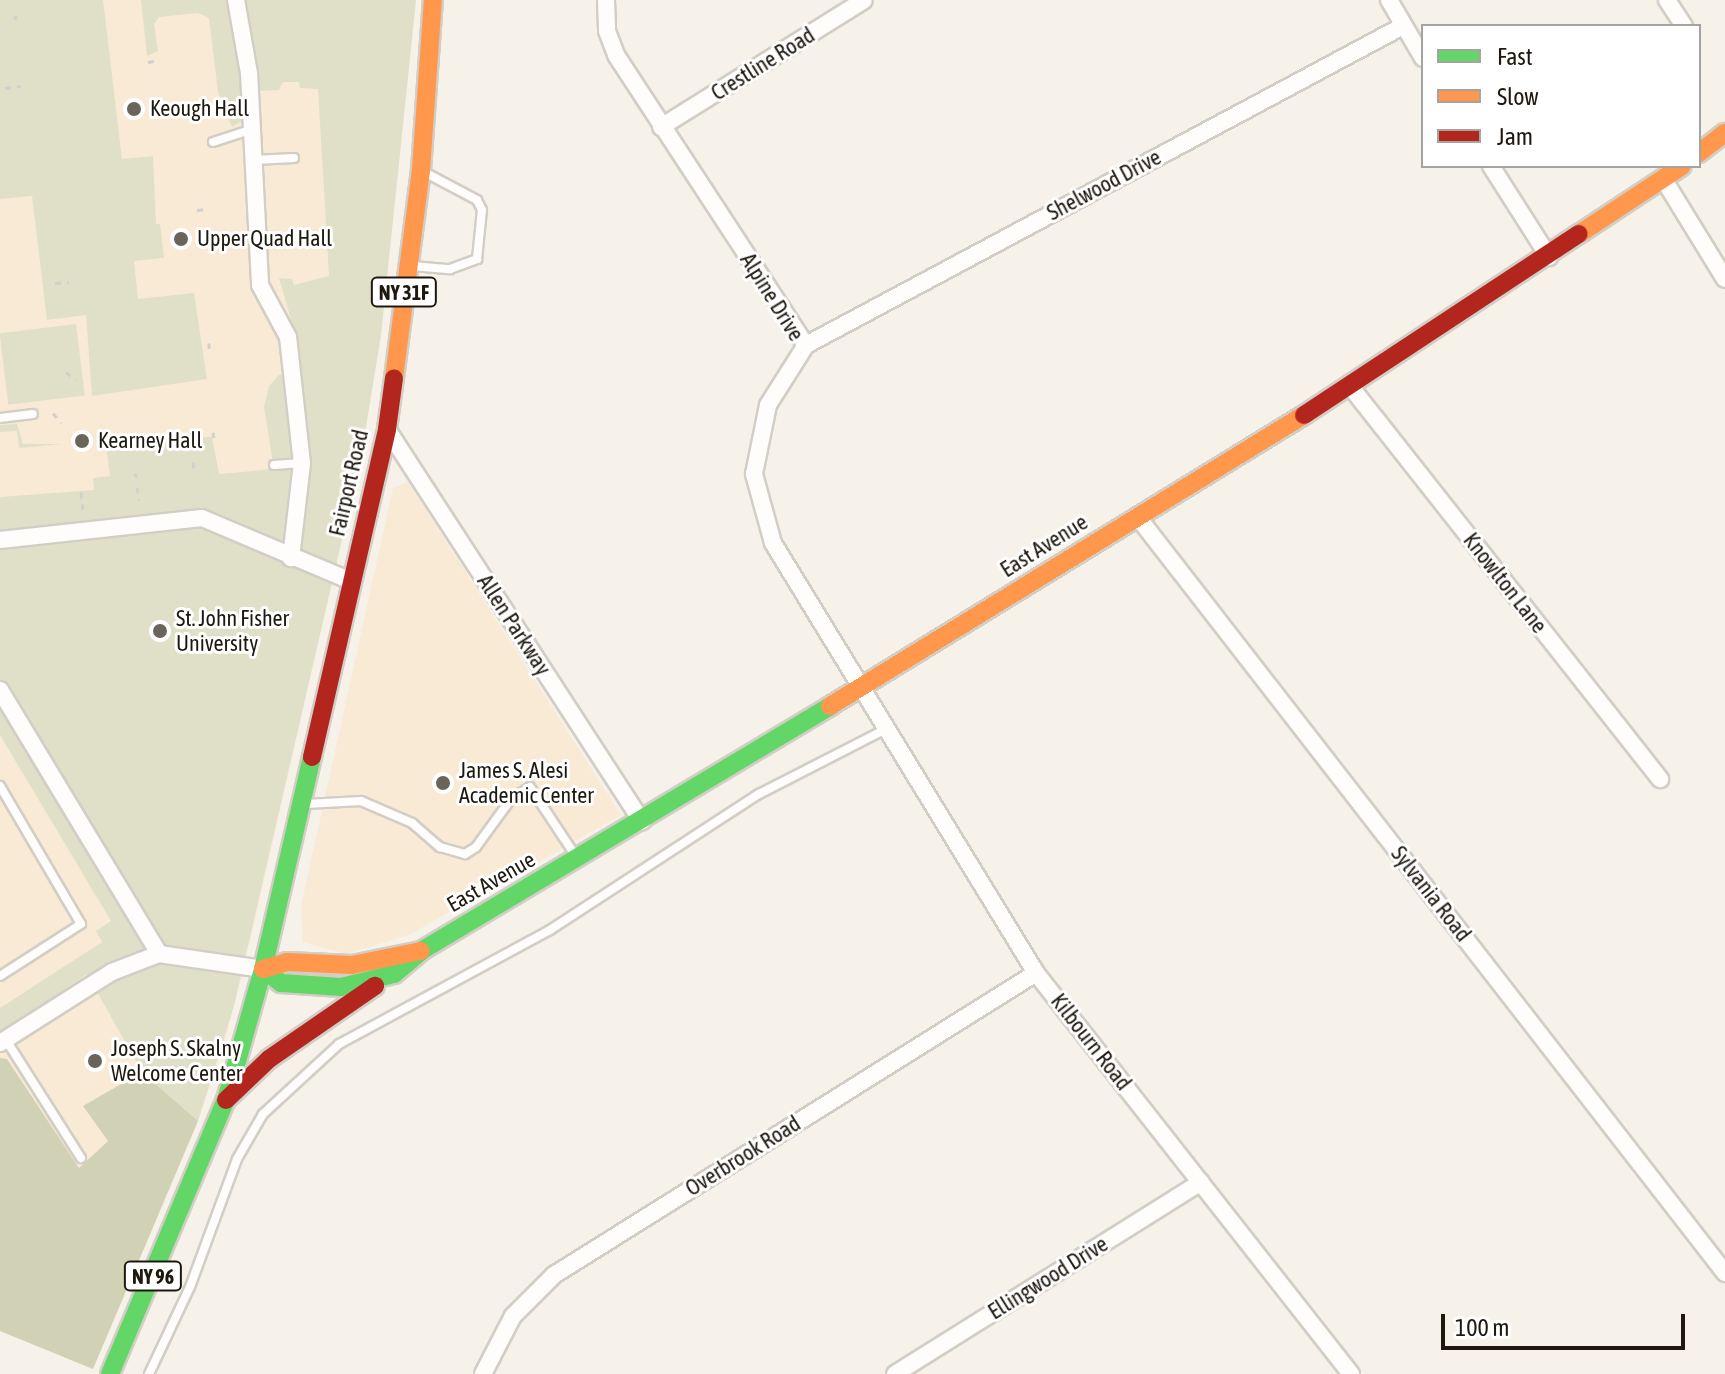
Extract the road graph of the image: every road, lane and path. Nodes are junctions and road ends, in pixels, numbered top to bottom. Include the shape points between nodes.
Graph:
1 (236, 0) edge
2 (433, 0) edge
3 (606, 0) edge
4 (864, 0) edge
5 (1389, 0) edge
6 (1667, 0) edge
7 (1683, 24) edge
8 (1403, 26) junction
9 (1421, 55) edge
10 (160, 60) dead end
11 (148, 62) dead end
12 (21, 86) dead end
13 (5, 88) dead end
14 (661, 127) junction
15 (253, 129) junction
16 (1725, 133) edge
17 (213, 142) dead end
18 (1701, 147) edge
19 (294, 158) dead end
20 (254, 160) junction
21 (1492, 168) edge
22 (1679, 168) edge
23 (421, 170) junction
24 (1664, 180) junction
25 (207, 209) dead end
26 (197, 210) dead end
27 (1549, 257) junction
28 (407, 266) junction
29 (1725, 279) edge
30 (69, 282) dead end
31 (55, 283) dead end
32 (209, 343) dead end
33 (806, 345) junction
34 (209, 350) dead end
35 (66, 372) dead end
36 (76, 380) dead end
37 (1350, 386) junction
38 (53, 413) dead end
39 (33, 414) dead end
40 (0, 418) edge
41 (61, 423) dead end
42 (387, 429) junction
43 (213, 432) dead end
44 (214, 438) dead end
45 (193, 462) dead end
46 (302, 463) junction
47 (274, 465) dead end
48 (194, 473) dead end
49 (137, 487) dead end
50 (81, 492) dead end
51 (139, 500) dead end
52 (83, 512) dead end
53 (1137, 516) junction
54 (0, 540) edge
55 (291, 558) junction
56 (351, 581) junction
57 (862, 687) junction
58 (0, 690) edge
59 (887, 728) junction
60 (1660, 779) dead end
61 (0, 786) edge
62 (301, 804) junction
63 (642, 821) junction
64 (578, 859) junction
65 (421, 951) junction
66 (159, 954) junction
67 (263, 969) junction
68 (1036, 973) junction
69 (394, 974) junction
70 (0, 976) edge
71 (3, 1041) edge
72 (226, 1100) junction
73 (81, 1158) dead end
74 (1201, 1182) junction
75 (1725, 1273) edge
76 (110, 1374) edge
77 (149, 1374) edge
78 (483, 1374) edge
79 (895, 1374) edge
80 (1351, 1374) edge

1 - 15 street
2 - 23 main road, Fairport Road / NY 31F
3 - 14 street, Alpine Drive via 607,31 616,55
4 - 14 street, Crestline Road
5 - 8 street
6 - 7 street
8 - 9 street
8 - 33 street, Shelwood Drive
10 - 11 path
12 - 13 path
14 - 33 street, Alpine Drive
15 - 17 lane
15 - 20 street
16 - 18 main road
19 - 20 lane
20 - 46 street via 260,285 288,337
21 - 27 street
22 - 24 main road, East Avenue / NY 96
23 - 28 main road, Fairport Road / NY 31F
23 - 28 lane via 477,200 482,210 477,259 450,269
24 - 27 main road, East Avenue / NY 96
24 - 29 street
25 - 26 path
27 - 37 main road, East Avenue / NY 96
28 - 42 main road, Fairport Road / NY 31F
30 - 31 path
32 - 34 path
33 - 57 street, Alpine Drive via 789,364 761,424 756,495 773,543
35 - 36 path
37 - 53 main road, East Avenue / NY 96
37 - 60 street, Knowlton Lane
38 - 41 path
39 - 40 lane
42 - 56 main road, Fairport Road / NY 31F
42 - 63 street, Allen Parkway
43 - 44 path
45 - 48 path
46 - 47 lane
46 - 55 street
49 - 51 path
50 - 52 path
53 - 57 main road, East Avenue / NY 96
53 - 75 street, Sylvania Road
54 - 55 street via 202,518
55 - 56 street
56 - 62 main road, Fairport Road / NY 31F
57 - 59 street, Kilbourn Road
57 - 63 main road, East Avenue / NY 96
58 - 66 street
59 - 68 street, Kilbourn Road
59 - 77 lane via 759,794 550,930 339,1044 263,1114 237,1159 190,1287
61 - 70 lane via 81,924
62 - 64 lane via 361,801 412,823 440,847 465,854 511,799 530,787
62 - 67 main road, Fairport Road / NY 31F
63 - 64 main road, East Avenue / NY 96
64 - 65 main road, East Avenue / NY 96
65 - 67 main road, East Avenue / NY 96 via 352,965 287,962
65 - 69 main road, East Avenue / NY 96
66 - 67 street
66 - 71 street via 112,972
67 - 69 main road, East Avenue / NY 96 via 281,983 341,987
67 - 72 main road, NY 96
68 - 74 street, Kilbourn Road
68 - 78 street, Overbrook Road via 564,1268 513,1316
69 - 72 main road, NY 96 via 269,1059
71 - 73 lane
72 - 76 main road, NY 96
74 - 79 street, Ellingwood Drive
74 - 80 street, Kilbourn Road

